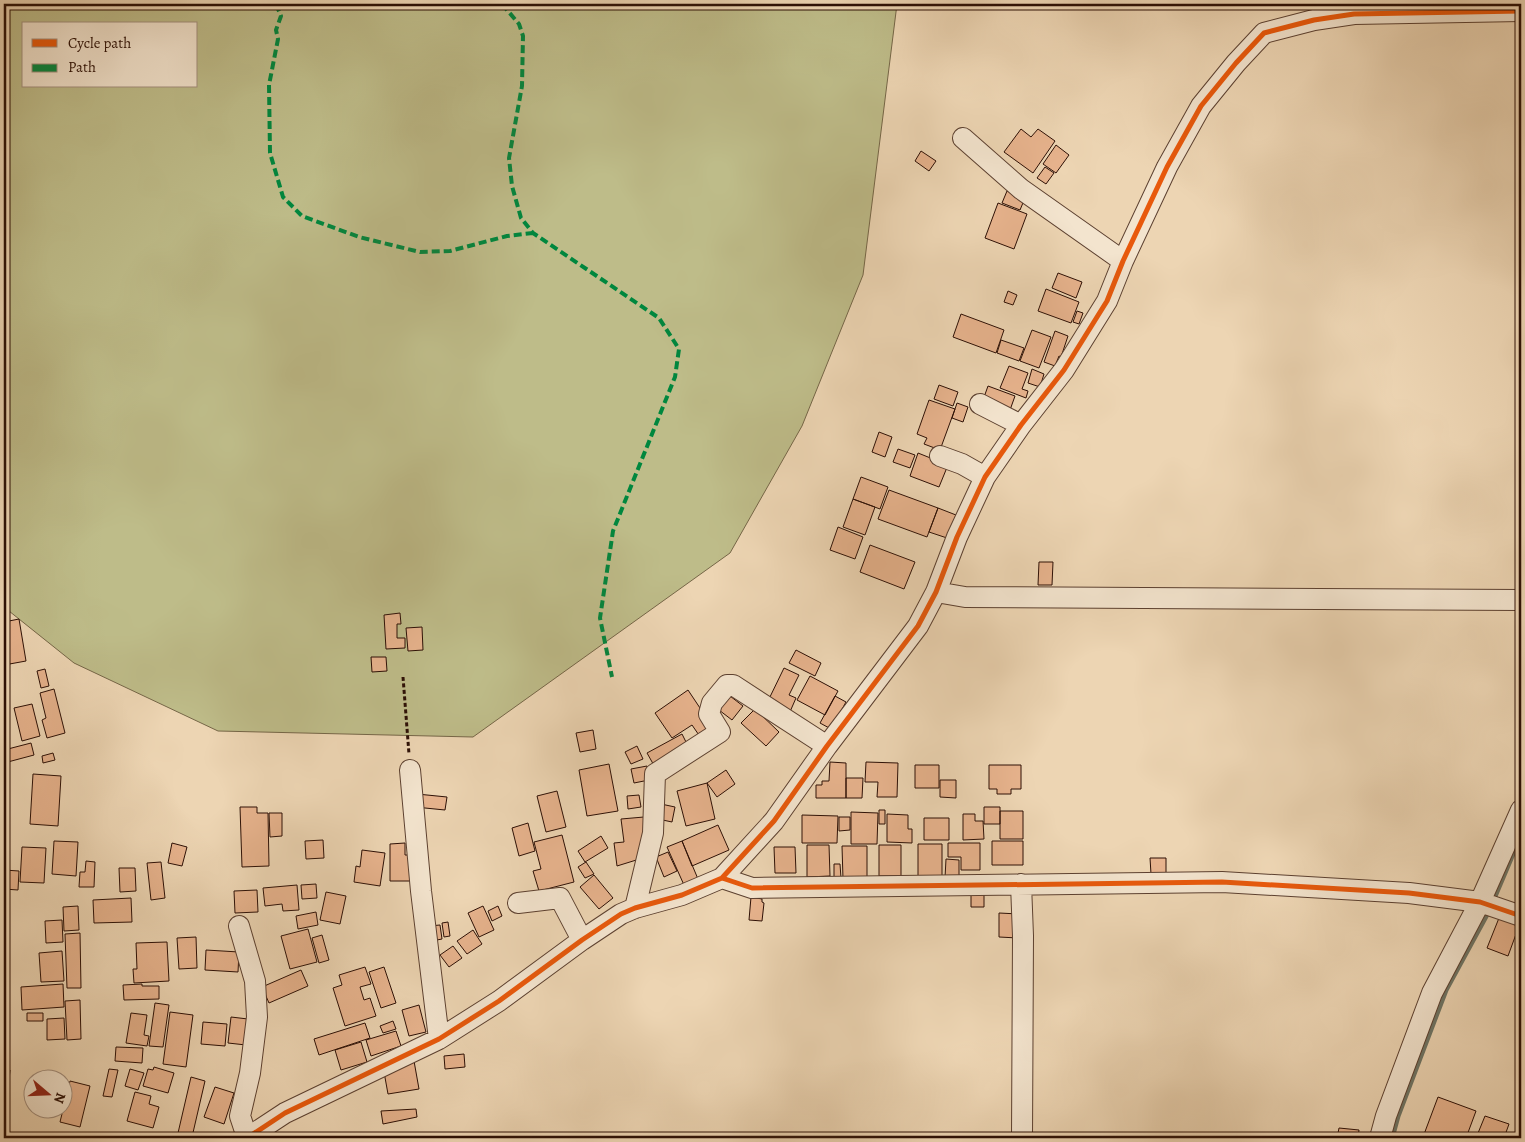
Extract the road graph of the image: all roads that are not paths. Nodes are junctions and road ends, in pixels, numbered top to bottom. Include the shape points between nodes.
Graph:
1 (1521, 11) edge
2 (963, 138) dead end
3 (1123, 261) junction
4 (980, 404) dead end
5 (1021, 425) junction
6 (940, 456) dead end
7 (985, 477) junction
8 (936, 592) junction
9 (1521, 600) edge
10 (827, 746) junction
11 (410, 770) road end
12 (1521, 810) edge
13 (722, 878) junction
14 (1021, 884) junction
15 (518, 904) dead end
16 (1488, 904) junction
17 (635, 908) junction
18 (1521, 916) edge
19 (239, 926) dead end
20 (582, 940) junction
21 (439, 1039) junction
22 (247, 1138) edge
23 (1022, 1138) edge
24 (1380, 1138) edge

1 - 3 street via 1354,14 1264,33 1201,106 1167,167
2 - 3 street via 1021,189
3 - 5 street via 1107,301 1064,370
4 - 5 street
5 - 7 street
6 - 7 street
7 - 8 street
8 - 9 street via 965,597
8 - 10 street via 918,626
10 - 13 street via 774,821
10 - 17 street via 733,685 727,685 712,703 709,714 720,732 655,774 653,833
11 - 21 street
12 - 16 street
13 - 14 street via 752,888
13 - 17 street via 682,895
14 - 16 street via 1222,882 1409,893
14 - 23 street
15 - 20 street via 560,898
16 - 18 street
16 - 24 street via 1432,993
17 - 20 street
19 - 22 street via 255,981 257,1017 250,1074 240,1116
20 - 21 street via 499,1001
21 - 22 street via 285,1113

